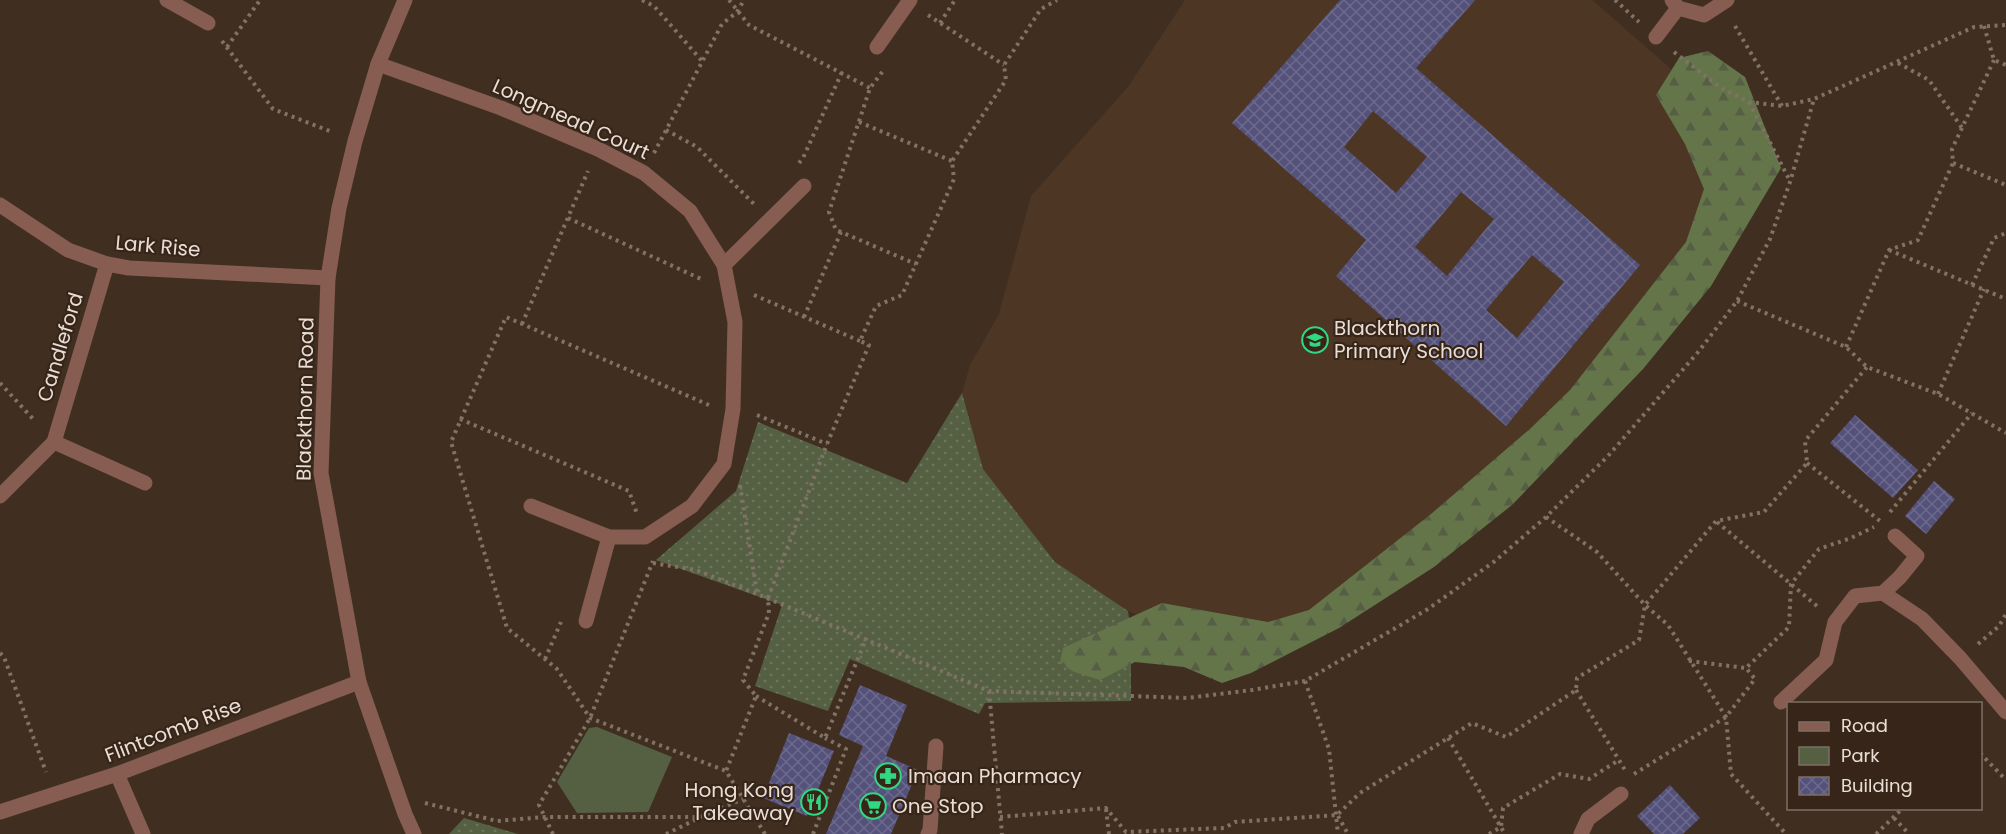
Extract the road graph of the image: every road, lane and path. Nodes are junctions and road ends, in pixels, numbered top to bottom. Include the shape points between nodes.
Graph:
1 (167, 0) edge
2 (260, 0) edge
3 (405, 0) edge
4 (642, 0) edge
5 (729, 0) edge
6 (744, 0) edge
7 (910, 0) edge
8 (956, 0) edge
9 (1057, 0) edge
10 (1615, 0) edge
11 (1727, 0) edge
12 (1675, 4) edge
13 (737, 12) junction
14 (926, 14) dead end
15 (208, 23) joint
16 (940, 23) junction
17 (2006, 25) edge
18 (1735, 26) dead end
19 (1984, 26) junction
20 (1656, 37) junction
21 (227, 47) junction
22 (877, 47) dead end
23 (1994, 60) junction
24 (702, 61) junction
25 (1897, 63) junction
26 (378, 64) junction
27 (1004, 65) junction
28 (2006, 65) edge
29 (884, 70) dead end
30 (842, 72) junction
31 (870, 88) junction
32 (1814, 99) junction
33 (1749, 102) junction
34 (1782, 106) junction
35 (859, 122) junction
36 (1962, 128) junction
37 (666, 130) junction
38 (355, 141) junction
39 (598, 149) junction
40 (952, 161) junction
41 (1953, 163) junction
42 (644, 173) junction
43 (1790, 182) junction
44 (804, 186) junction
45 (2006, 186) edge
46 (0, 205) edge
47 (829, 212) junction
48 (769, 220) junction
49 (841, 232) junction
50 (2006, 233) edge
51 (1889, 250) junction
52 (107, 264) junction
53 (916, 264) junction
54 (724, 265) junction
55 (328, 278) junction
56 (1972, 285) junction
57 (1984, 289) junction
58 (2006, 299) edge
59 (1737, 301) junction
60 (804, 317) dead end
61 (522, 324) junction
62 (1846, 347) junction
63 (1868, 367) junction
64 (0, 383) edge
65 (1938, 394) junction
66 (734, 409) junction
67 (1972, 413) junction
68 (460, 419) junction
69 (2006, 434) edge
70 (54, 442) junction
71 (827, 444) junction
72 (724, 464) junction
73 (1807, 464) junction
74 (145, 483) dead end
75 (0, 496) edge
76 (531, 506) dead end
77 (1546, 517) junction
78 (1716, 521) junction
79 (1882, 522) junction
80 (1895, 536) dead end
81 (609, 537) junction
82 (645, 537) junction
83 (653, 562) junction
84 (1791, 584) junction
85 (1883, 593) junction
86 (758, 594) junction
87 (768, 598) junction
88 (1645, 605) junction
89 (2006, 614) edge
90 (586, 621) joint
91 (1835, 622) junction
92 (866, 639) junction
93 (0, 652) edge
94 (1960, 658) junction
95 (545, 659) junction
96 (1689, 661) junction
97 (1746, 668) junction
98 (1305, 681) junction
99 (359, 682) junction
100 (1576, 690) junction
101 (989, 691) junction
102 (756, 696) junction
103 (1781, 702) dead end
104 (2006, 712) edge
105 (1726, 717) junction
106 (590, 718) junction
107 (825, 738) junction
108 (1448, 738) junction
109 (936, 746) dead end
110 (1982, 755) edge
111 (1619, 760) junction
112 (726, 771) junction
113 (117, 774) junction
114 (2006, 780) edge
115 (55, 794) junction
116 (421, 794) dead end
117 (1621, 794) dead end
118 (743, 799) junction
119 (1106, 808) junction
120 (1901, 810) edge
121 (0, 812) edge
122 (1337, 815) junction
123 (545, 817) junction
124 (700, 817) junction
125 (1000, 817) junction
126 (1894, 818) junction
127 (1501, 827) junction
128 (1224, 828) junction
129 (143, 834) edge
130 (414, 834) edge
131 (553, 834) edge
132 (666, 834) edge
133 (765, 834) edge
134 (813, 834) edge
135 (928, 834) edge
136 (1002, 834) edge
137 (1109, 834) edge
138 (1225, 834) edge
139 (1338, 834) edge
140 (1348, 834) edge
141 (1489, 834) edge
142 (1505, 834) edge
143 (1581, 834) edge
144 (1786, 834) edge
145 (1876, 834) edge
146 (1909, 834) edge

1 - 15 street
2 - 21 path
3 - 26 street, Blackthorn Road
4 - 24 path via 654,6
5 - 13 path
6 - 13 path
7 - 22 street
8 - 16 path
9 - 27 path via 1041,9
10 - 20 path
11 - 12 street via 1704,15
12 - 20 street
13 - 24 path via 722,24
13 - 30 path via 749,24
14 - 16 path
15 - 21 path
16 - 27 path
17 - 19 path
18 - 34 path
19 - 23 path
19 - 25 path
20 - 33 path via 1721,88
21 - 38 path via 273,109
23 - 28 path
23 - 36 path
24 - 37 path
25 - 32 path
25 - 36 path via 1929,80
26 - 38 street, Blackthorn Road
26 - 39 street, Longmead Court via 501,108
27 - 40 path via 1006,80
29 - 31 path
30 - 31 path
30 - 44 path via 803,158 791,172
31 - 35 path
32 - 34 path
32 - 43 path
33 - 34 path
33 - 43 path
35 - 40 path
35 - 47 path
36 - 41 path via 1952,149
37 - 42 path
37 - 48 path via 698,147
38 - 55 street, Blackthorn Road
39 - 42 street, Longmead Court
39 - 61 path
40 - 53 path via 954,178
41 - 45 path
41 - 51 path via 1918,240
42 - 54 street, Longmead Court via 690,211
43 - 59 path via 1770,239
44 - 47 path
44 - 48 street
46 - 52 street, Lark Rise via 68,250
47 - 49 path via 836,230
48 - 54 street
49 - 53 path
49 - 60 path
50 - 56 path via 1994,238
51 - 56 path
51 - 62 path
52 - 55 street, Lark Rise
52 - 70 street, Candleford
53 - 71 path via 902,295 876,306 860,341 869,345
54 - 66 street, Longmead Court via 735,322
55 - 99 street, Blackthorn Road via 321,473
56 - 57 path
57 - 58 path
57 - 65 path
59 - 62 path
59 - 77 path via 1608,456
61 - 66 path via 710,406
61 - 68 path via 506,317
62 - 63 path
63 - 65 path
63 - 73 path via 1805,441
64 - 70 path
65 - 67 path
66 - 71 path via 751,412
66 - 72 street, Longmead Court
67 - 69 path
67 - 79 path
68 - 82 path via 628,491
68 - 95 path via 451,441 507,628
70 - 74 street
70 - 75 street, Candleford
71 - 87 path
72 - 82 street, Longmead Court via 692,506
72 - 86 path via 737,469
73 - 78 path via 1764,512
73 - 79 path
76 - 81 street
77 - 88 path via 1597,552
77 - 98 path via 1495,561 1428,609
78 - 84 path
78 - 88 path
79 - 84 path via 1819,549
80 - 85 street via 1917,556
81 - 82 street
81 - 90 street
82 - 83 path
83 - 86 path via 696,570
83 - 106 path
84 - 91 path
84 - 97 path via 1789,627
85 - 91 street via 1855,596
85 - 94 street via 1922,619
86 - 87 path
87 - 92 path
87 - 102 path via 769,613 743,680
88 - 96 path via 1668,625
88 - 100 path via 1639,640 1576,678
89 - 94 path via 1999,626
90 - 95 path via 560,622
91 - 103 street via 1826,660
92 - 101 path
92 - 107 path
93 - 115 path
94 - 104 street
95 - 106 path via 557,669
96 - 97 path
96 - 105 path
97 - 105 path via 1755,679
98 - 101 path via 1187,698
98 - 122 path via 1329,749
99 - 113 street, Flintcomb Rise
99 - 130 street, Blackthorn Road
100 - 108 path via 1506,737 1472,723
100 - 111 path
101 - 125 path
102 - 107 path
102 - 112 path
105 - 111 path via 1630,777
105 - 144 path via 1731,774
106 - 112 path
106 - 123 path via 539,805
107 - 134 path via 846,749
108 - 122 path via 1360,793
108 - 127 path
109 - 135 street
110 - 114 path
111 - 127 path via 1589,779 1560,774 1503,808
112 - 118 path
113 - 115 street, Flintcomb Rise
113 - 129 street
115 - 121 street, Flintcomb Rise
116 - 123 path via 424,803 497,821
117 - 143 street via 1588,819
118 - 124 path
118 - 133 path
119 - 125 path
119 - 128 path via 1126,832
119 - 137 path
120 - 126 path
122 - 128 path via 1235,822
122 - 139 path
122 - 140 path
123 - 124 path
123 - 131 path
124 - 132 path
125 - 136 path
126 - 145 path
126 - 146 path
127 - 141 path
127 - 142 path
128 - 138 path

